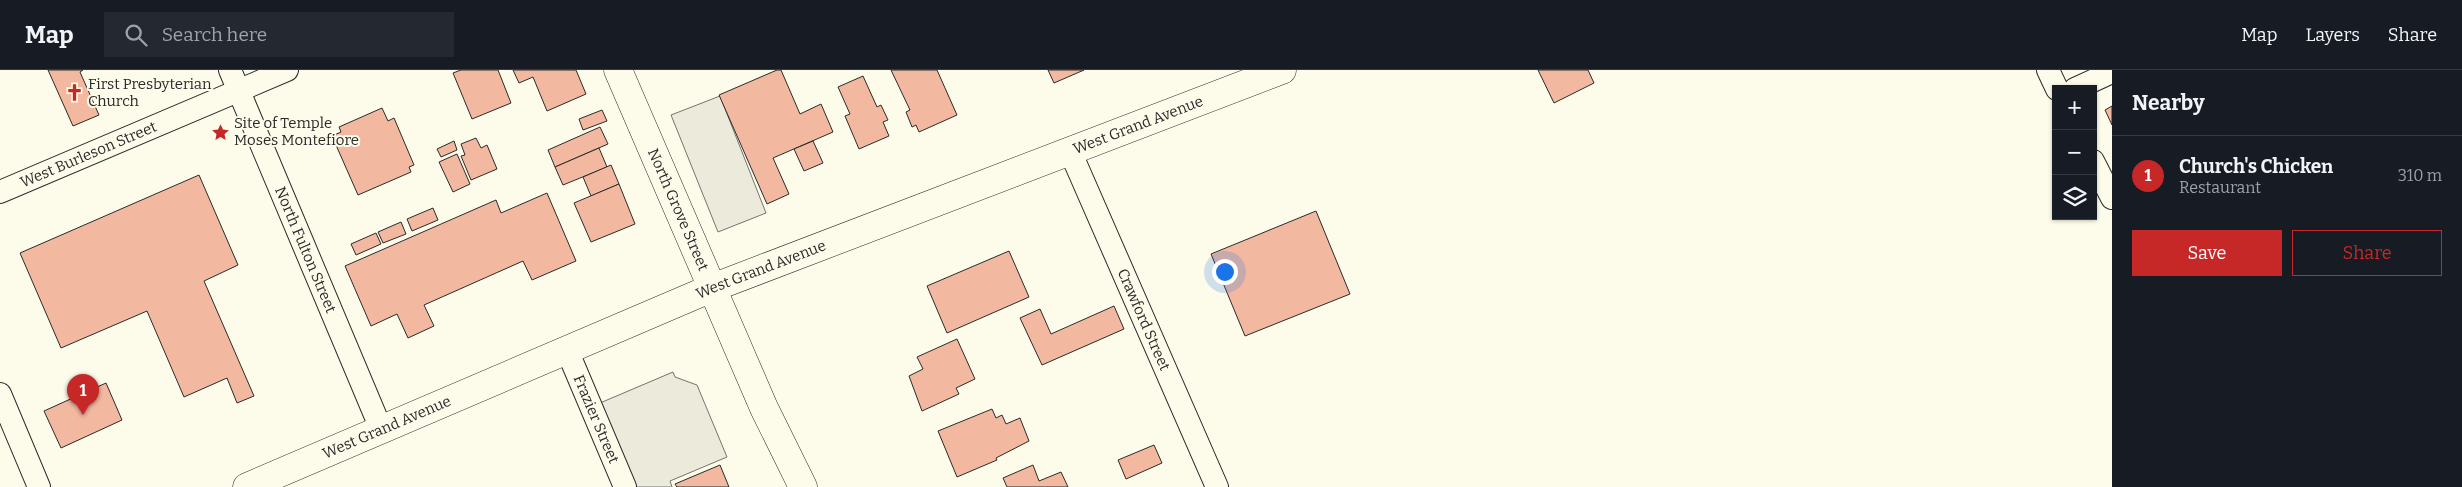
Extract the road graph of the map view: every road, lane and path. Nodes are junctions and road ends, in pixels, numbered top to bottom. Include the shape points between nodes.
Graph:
1 (230, 70) edge
2 (287, 70) edge
3 (618, 70) edge
4 (1282, 70) edge
5 (2048, 70) edge
6 (2112, 72) edge
7 (2055, 85) edge
8 (2084, 85) edge
9 (238, 91) junction
10 (1070, 151) junction
11 (2097, 169) edge
12 (0, 192) edge
13 (2112, 198) edge
14 (712, 288) junction
15 (566, 350) junction
16 (0, 394) edge
17 (381, 429) junction
18 (39, 487) edge
19 (247, 487) edge
20 (625, 487) edge
21 (802, 487) edge
22 (1217, 487) edge

1 - 9 street, North Fulton Street
2 - 9 street, West Burleson Street
3 - 14 main road, North Grove Street
4 - 10 main road, West Grand Avenue
5 - 7 street
6 - 8 street
9 - 12 street, West Burleson Street
9 - 17 street, North Fulton Street
10 - 14 main road, West Grand Avenue
10 - 22 street, Crawford Street
11 - 13 street
14 - 15 main road, West Grand Avenue
14 - 21 main road, North Grove Street
15 - 17 main road, West Grand Avenue
15 - 20 street, Frazier Street
16 - 18 street
17 - 19 main road, West Grand Avenue

